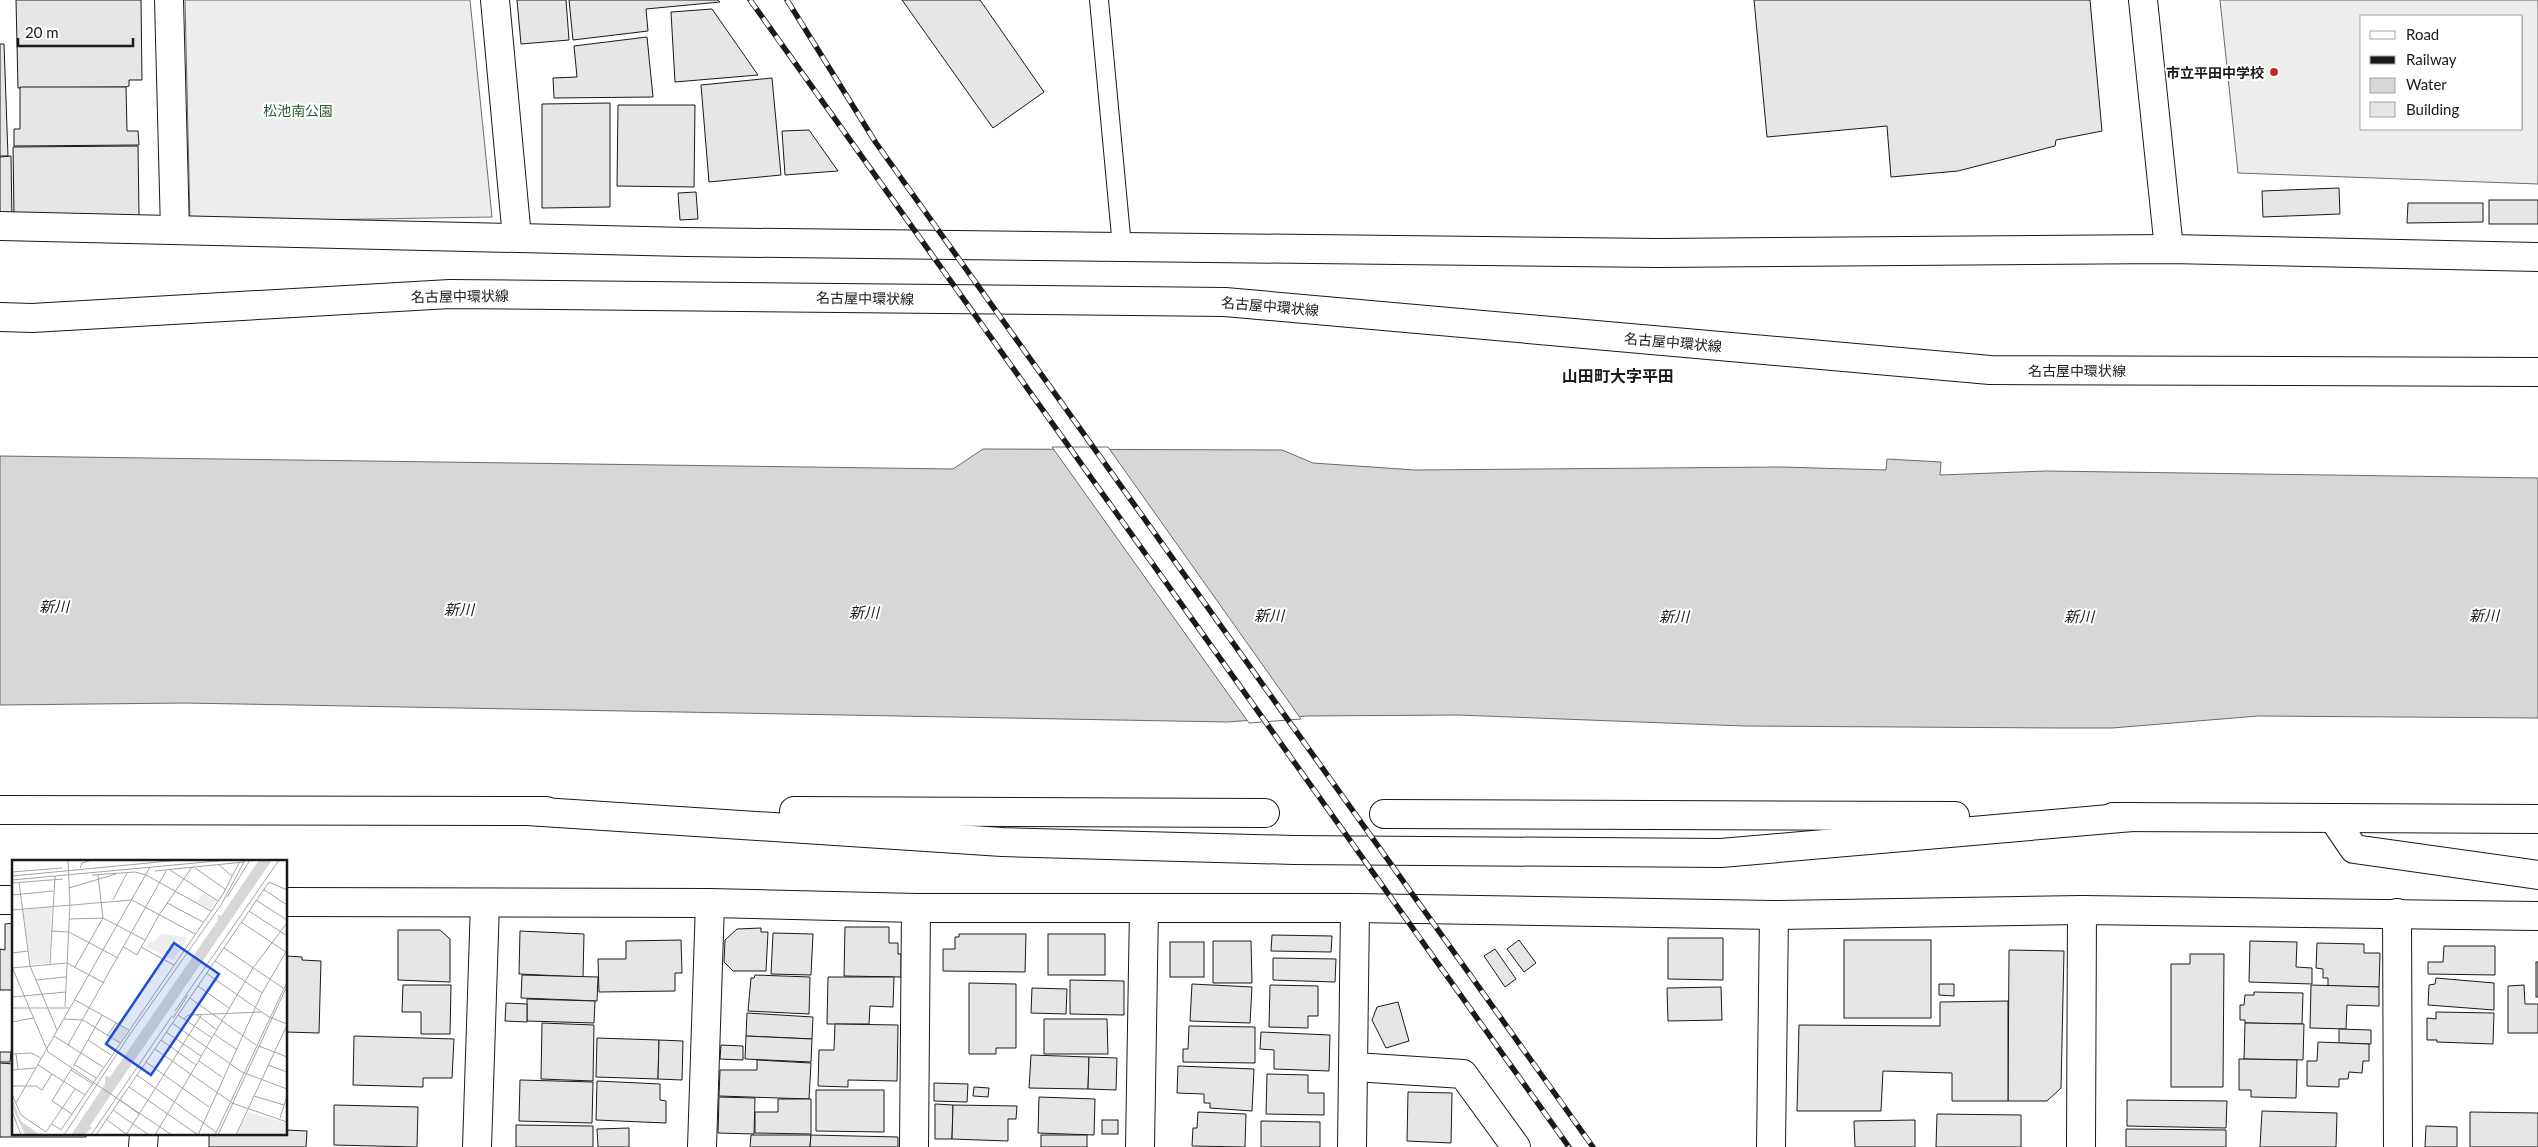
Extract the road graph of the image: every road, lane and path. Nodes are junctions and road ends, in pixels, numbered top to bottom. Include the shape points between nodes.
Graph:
1 (169, 0) edge
2 (495, 0) edge
3 (1099, 0) edge
4 (2144, 0) edge
5 (0, 226) edge
6 (175, 230) junction
7 (517, 238) junction
8 (1122, 247) junction
9 (2169, 249) junction
10 (2538, 257) edge
11 (0, 317) edge
12 (2538, 372) edge
13 (0, 810) edge
14 (528, 811) junction
15 (1265, 813) dead end
16 (1384, 814) dead end
17 (2132, 817) junction
18 (2333, 818) junction
19 (2538, 818) edge
20 (2538, 875) edge
21 (288, 902) edge
22 (485, 903) junction
23 (710, 903) junction
24 (916, 908) junction
25 (1144, 908) junction
26 (1355, 908) junction
27 (2082, 910) junction
28 (2398, 913) junction
29 (1774, 915) junction
30 (2538, 916) edge
31 (1355, 1067) junction
32 (144, 1134) edge
33 (143, 1147) edge
34 (477, 1147) edge
35 (702, 1147) edge
36 (914, 1147) edge
37 (1140, 1147) edge
38 (1352, 1147) edge
39 (1516, 1147) edge
40 (1771, 1147) edge
41 (2080, 1147) edge
42 (2398, 1147) edge

1 - 6 street
2 - 7 street
3 - 8 lane
4 - 9 street
5 - 6 street
6 - 7 street
7 - 8 street
8 - 9 street via 1658,253
9 - 10 street
11 - 12 street, 名古屋中環状線 via 32,318 450,294 1225,302 1990,370
13 - 14 street
14 - 15 street
14 - 17 street via 1002,842 1294,850 1721,853
16 - 17 street
17 - 18 street
18 - 19 street
18 - 20 street via 2354,849
21 - 22 street
22 - 23 street
22 - 34 street
23 - 24 street
23 - 35 street
24 - 25 street
24 - 36 street
25 - 26 street
25 - 37 street
26 - 29 street
26 - 31 street
27 - 28 street
27 - 29 street
27 - 41 street
28 - 30 street
28 - 42 street
29 - 40 street
31 - 38 street
31 - 39 street via 1463,1074
32 - 33 street

